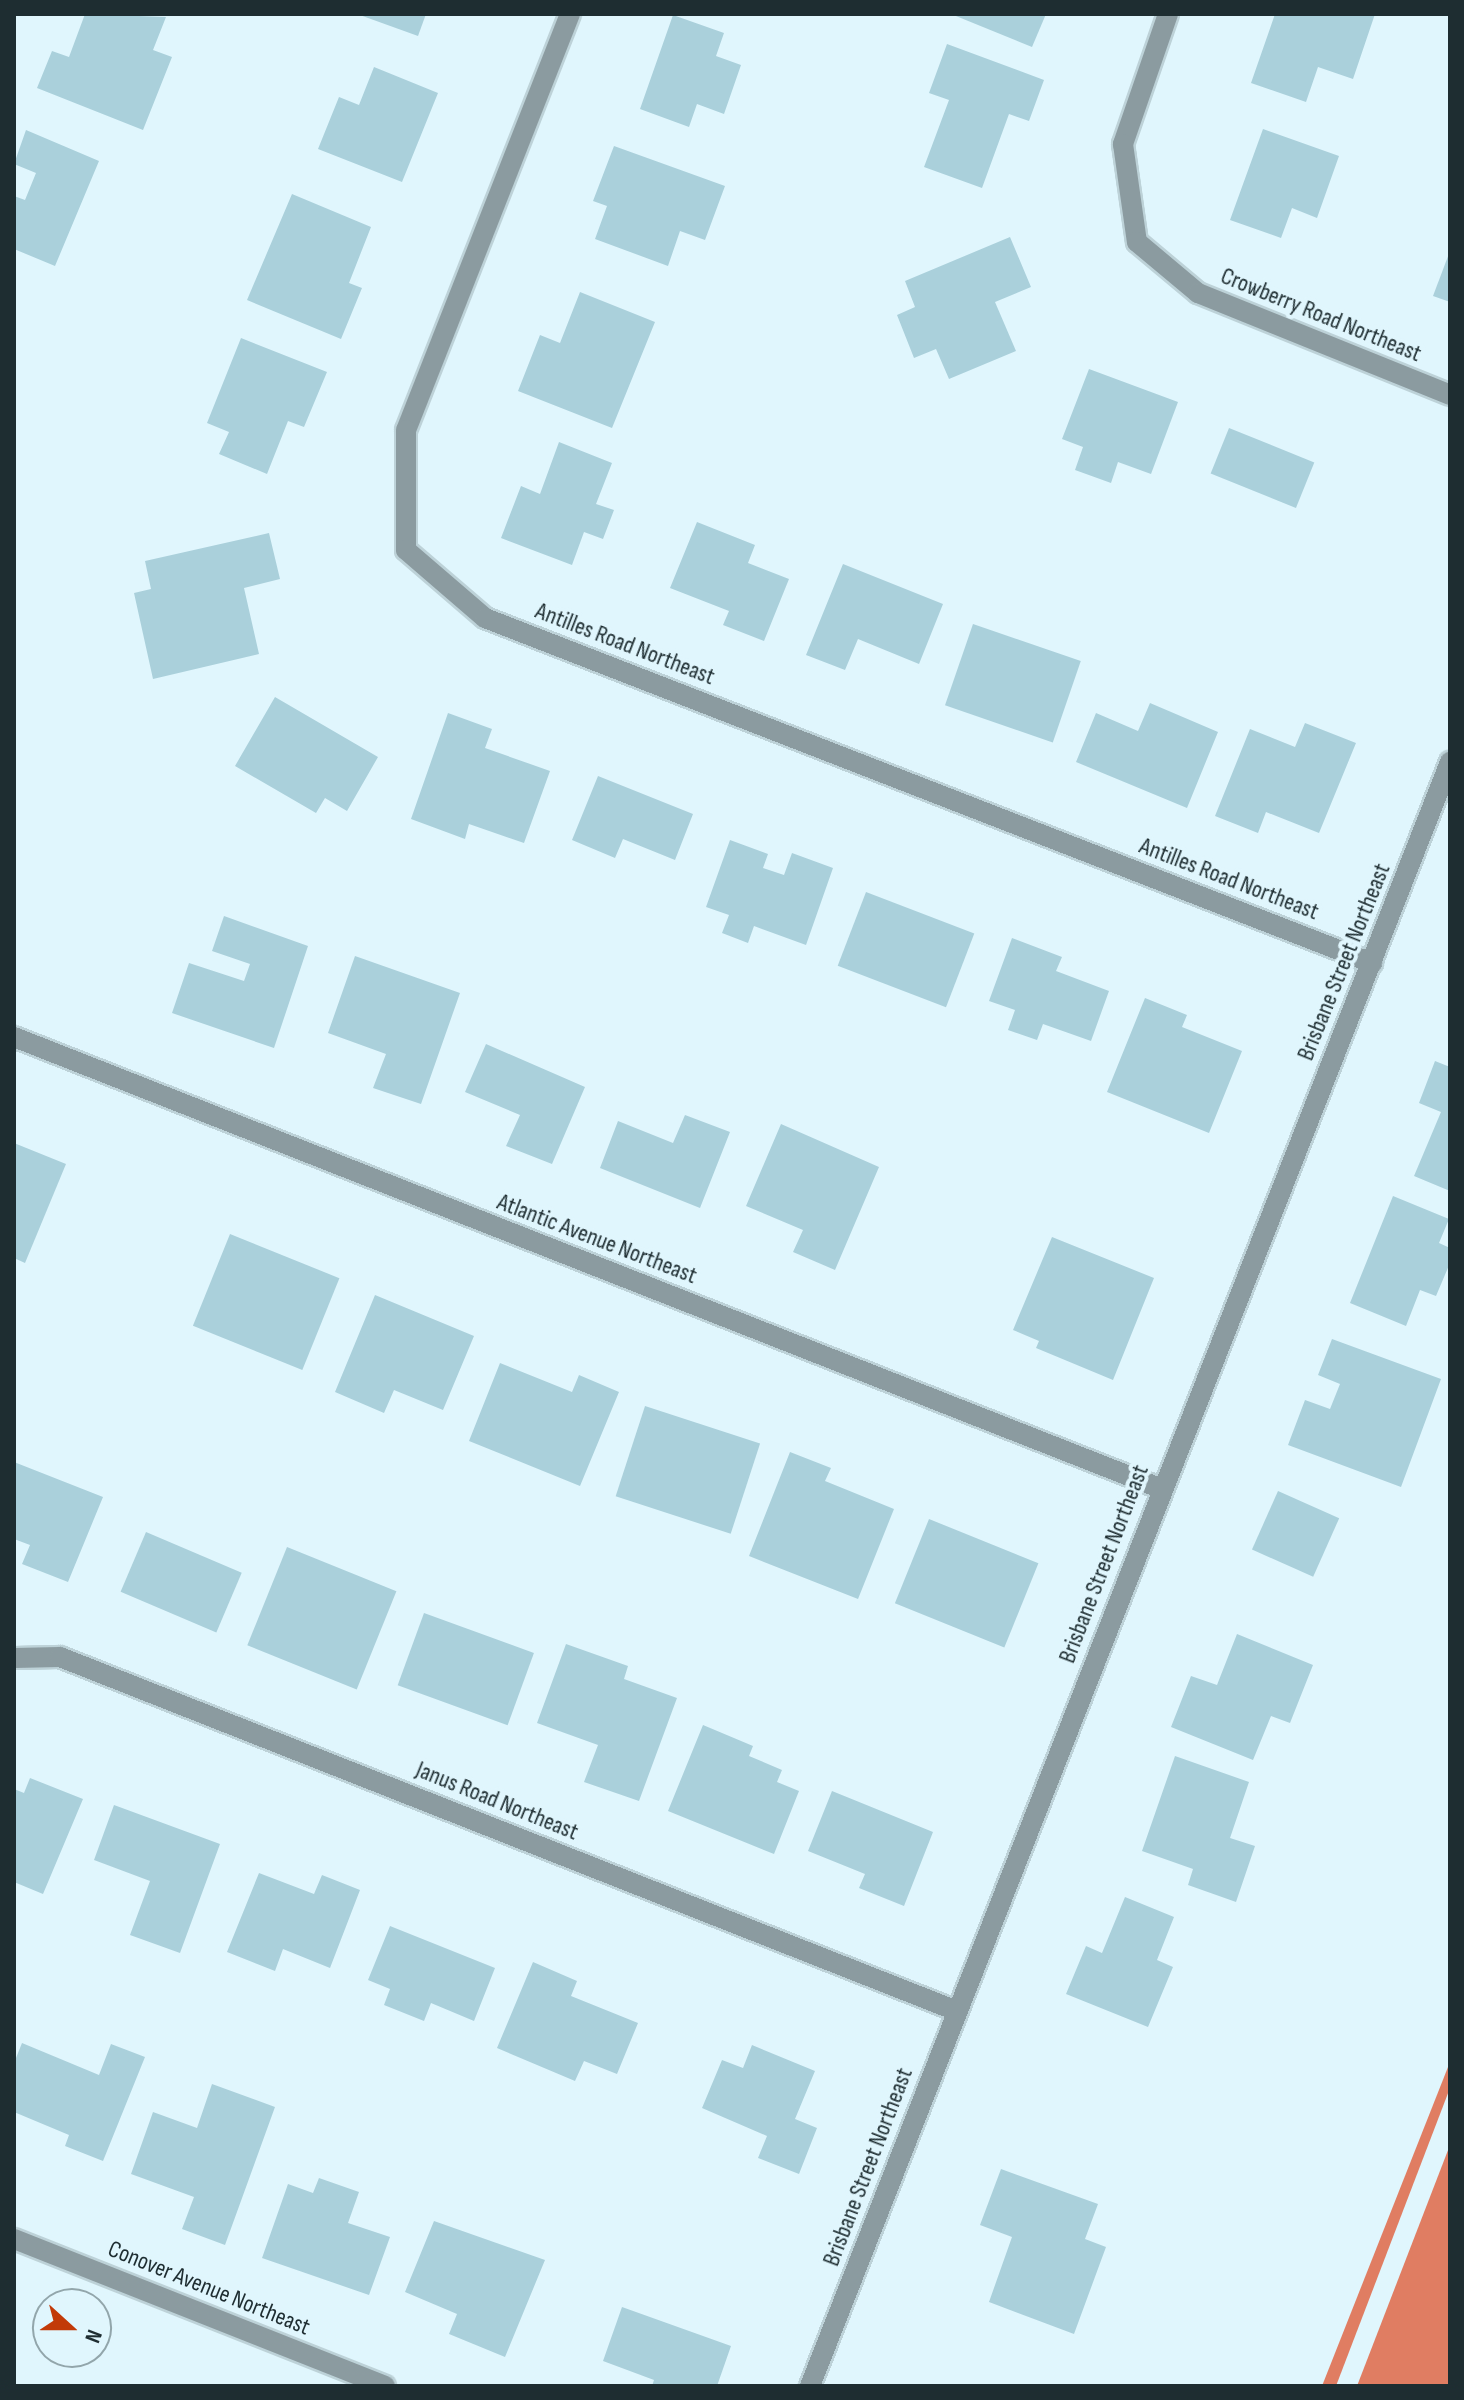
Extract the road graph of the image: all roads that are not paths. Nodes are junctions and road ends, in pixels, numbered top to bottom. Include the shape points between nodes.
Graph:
1 (570, 14) edge
2 (1168, 14) edge
3 (1450, 395) edge
4 (1450, 762) edge
5 (1372, 963) junction
6 (14, 1037) edge
7 (1162, 1489) junction
8 (14, 1658) edge
9 (957, 2011) junction
10 (14, 2239) edge
11 (385, 2386) edge
12 (810, 2386) edge

1 - 5 street, Antilles Road Northeast via 406,430 406,550 485,618
2 - 3 street, Crowberry Road Northeast via 1123,144 1137,242 1198,293
4 - 5 street, Brisbane Street Northeast
5 - 7 street, Brisbane Street Northeast
6 - 7 street, Atlantic Avenue Northeast
7 - 9 street, Brisbane Street Northeast
8 - 9 street, Janus Road Northeast via 60,1657
9 - 12 street, Brisbane Street Northeast
10 - 11 street, Conover Avenue Northeast

